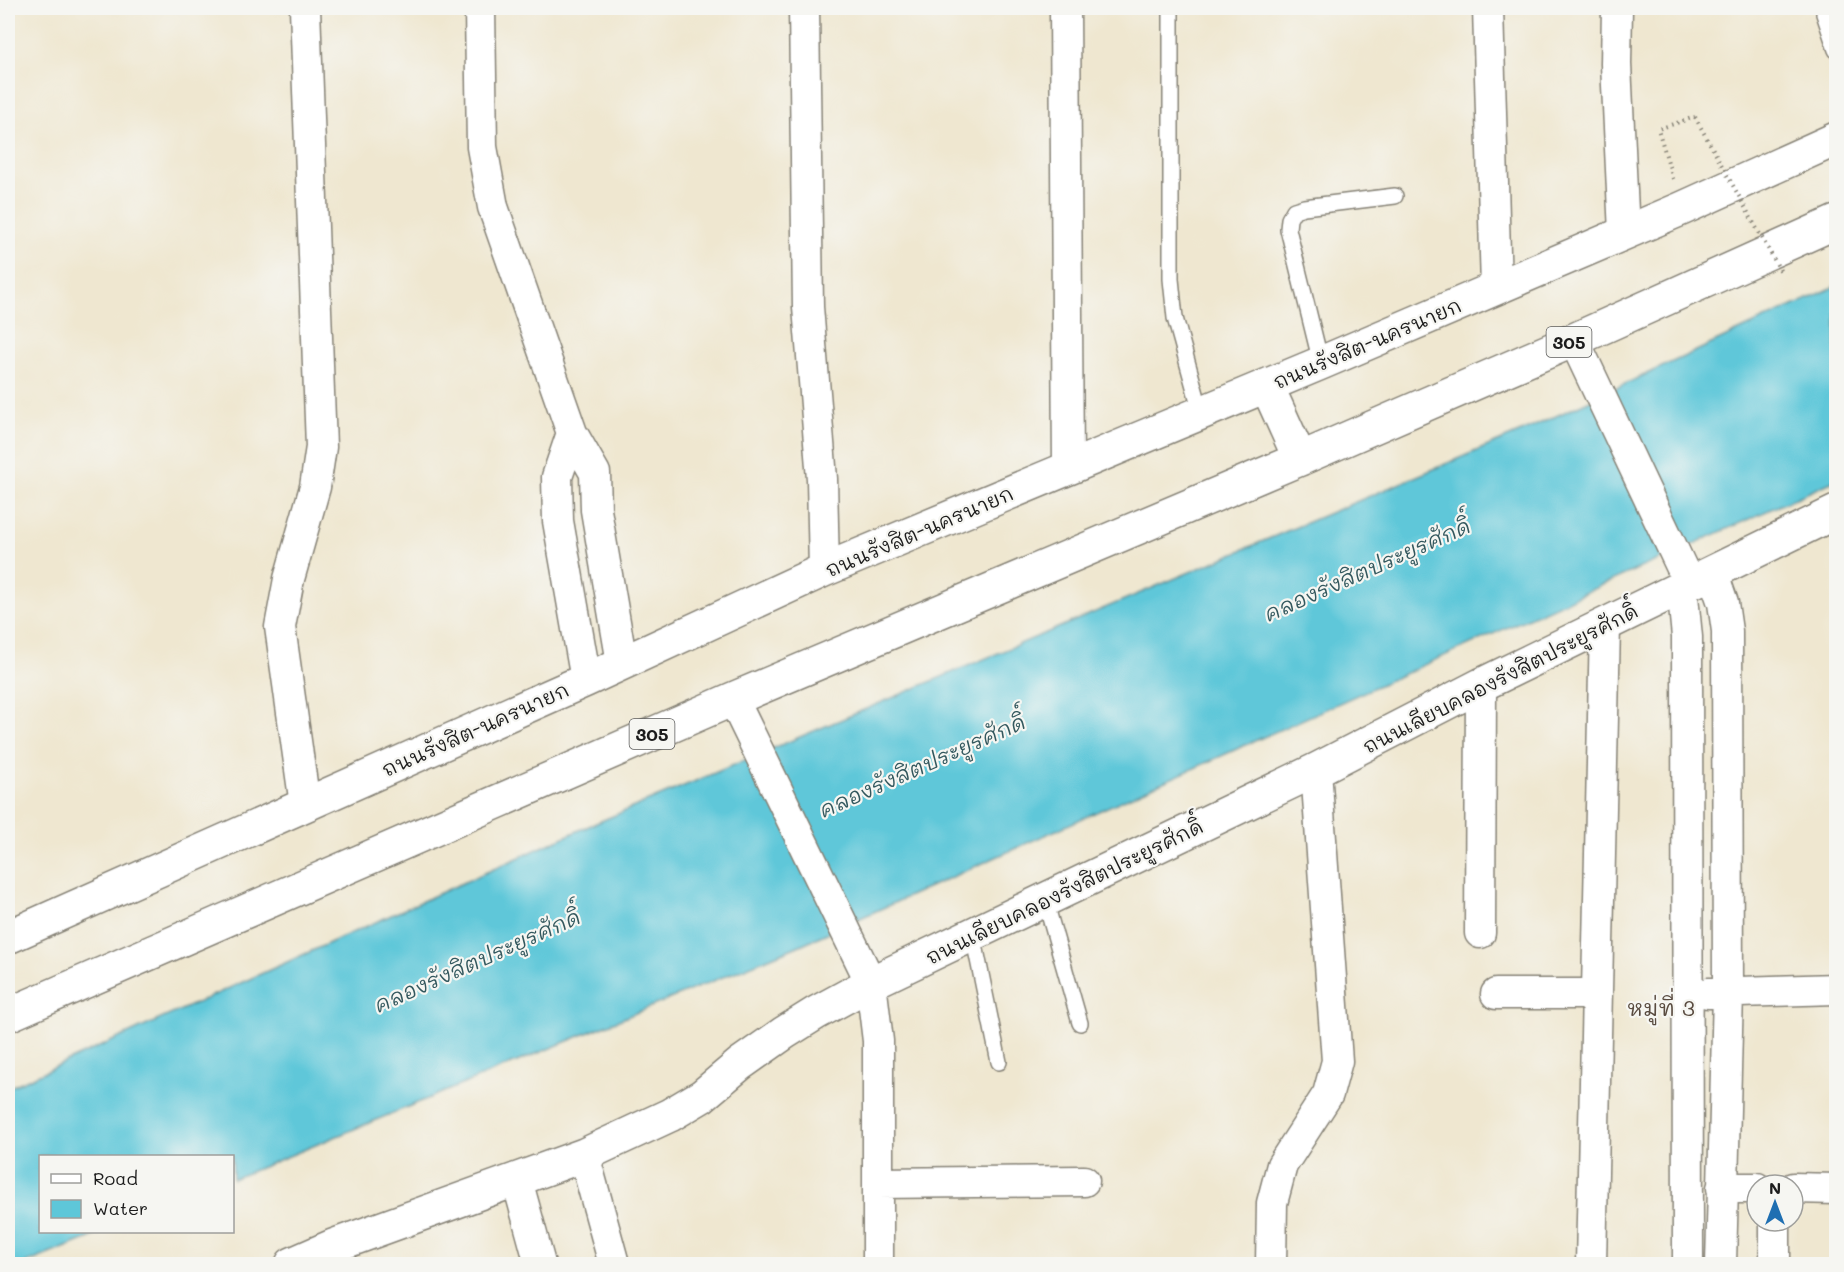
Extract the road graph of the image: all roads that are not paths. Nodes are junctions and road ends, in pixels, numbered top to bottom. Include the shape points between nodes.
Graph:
1 (305, 8) edge
2 (480, 8) edge
3 (804, 8) edge
4 (1065, 8) edge
5 (1171, 8) edge
6 (1488, 8) edge
7 (1617, 8) edge
8 (1825, 8) edge
9 (1836, 50) edge
10 (1836, 139) edge
11 (1395, 196) dead end
12 (1836, 222) edge
13 (1624, 233) junction
14 (1496, 288) junction
15 (1578, 350) junction
16 (1321, 363) junction
17 (1267, 386) junction
18 (1201, 412) junction
19 (572, 433) junction
20 (1300, 459) junction
21 (1068, 469) junction
22 (1836, 512) edge
23 (824, 570) junction
24 (1690, 575) junction
25 (1605, 626) junction
26 (622, 663) junction
27 (586, 680) junction
28 (1481, 685) junction
29 (739, 713) junction
30 (1316, 770) junction
31 (305, 805) junction
32 (1045, 900) junction
33 (1480, 933) dead end
34 (973, 935) junction
35 (8, 937) edge
36 (871, 983) junction
37 (1836, 989) edge
38 (1687, 993) junction
39 (1728, 993) junction
40 (1496, 994) dead end
41 (1597, 994) junction
42 (8, 1015) edge
43 (1080, 1023) dead end
44 (999, 1062) dead end
45 (584, 1155) junction
46 (517, 1180) junction
47 (1084, 1182) dead end
48 (878, 1183) junction
49 (1722, 1188) junction
50 (1745, 1188) edge
51 (1805, 1188) edge
52 (1836, 1189) edge
53 (1775, 1233) edge
54 (292, 1264) edge
55 (540, 1264) edge
56 (614, 1264) edge
57 (878, 1264) edge
58 (1271, 1264) edge
59 (1591, 1264) edge
60 (1688, 1264) edge
61 (1721, 1264) edge
62 (1775, 1264) edge

1 - 31 street via 321,447 280,627
2 - 19 street via 482,147 493,207
3 - 23 street via 808,308 822,479
4 - 21 street
5 - 18 lane via 1171,279 1175,318
6 - 14 street
7 - 13 street
8 - 9 lane
10 - 13 main road, ถนนรังสิต-นครนายก
11 - 16 lane via 1304,207 1294,210 1289,219 1288,229
12 - 15 main road, 305
13 - 14 main road, ถนนรังสิต-นครนายก
14 - 16 main road, ถนนรังสิต-นครนายก
15 - 20 main road, 305
15 - 24 street
16 - 17 main road, ถนนรังสิต-นครนายก
17 - 18 main road, ถนนรังสิต-นครนายก
17 - 20 main road
18 - 21 main road, ถนนรังสิต-นครนายก
19 - 26 street via 595,473 596,510
19 - 27 street via 557,477 558,521
20 - 29 main road, 305
21 - 23 main road, ถนนรังสิต-นครนายก
22 - 24 main road, ถนนเลียบคลองรังสิตประยูรศักดิ์
23 - 26 main road, ถนนรังสิต-นครนายก
24 - 25 main road, ถนนเลียบคลองรังสิตประยูรศักดิ์
24 - 38 street
24 - 39 street via 1723,603 1727,631
25 - 28 main road, ถนนเลียบคลองรังสิตประยูรศักดิ์
25 - 41 street
26 - 27 main road, ถนนรังสิต-นครนายก
27 - 31 main road, ถนนรังสิต-นครนายก
28 - 30 main road, ถนนเลียบคลองรังสิตประยูรศักดิ์
28 - 33 street
29 - 36 street
29 - 42 main road, 305
30 - 32 main road, ถนนเลียบคลองรังสิตประยูรศักดิ์
30 - 58 street via 1337,1061 1328,1094 1282,1165 1272,1203
31 - 35 main road, ถนนรังสิต-นครนายก
32 - 34 main road, ถนนเลียบคลองรังสิตประยูรศักดิ์
32 - 43 lane
34 - 36 main road, ถนนเลียบคลองรังสิตประยูรศักดิ์
34 - 44 lane
36 - 45 main road, ถนนเลียบคลองรังสิตประยูรศักดิ์ via 784,1033 670,1115
36 - 48 street via 878,1041
37 - 39 street
38 - 39 street
38 - 60 street
39 - 49 street
40 - 41 street
41 - 59 street
45 - 46 main road, ถนนเลียบคลองรังสิตประยูรศักดิ์
45 - 56 street
46 - 54 main road, ถนนเลียบคลองรังสิตประยูรศักดิ์
46 - 55 street
47 - 48 street
48 - 57 street
49 - 50 street
49 - 61 street
51 - 52 street
53 - 62 street

